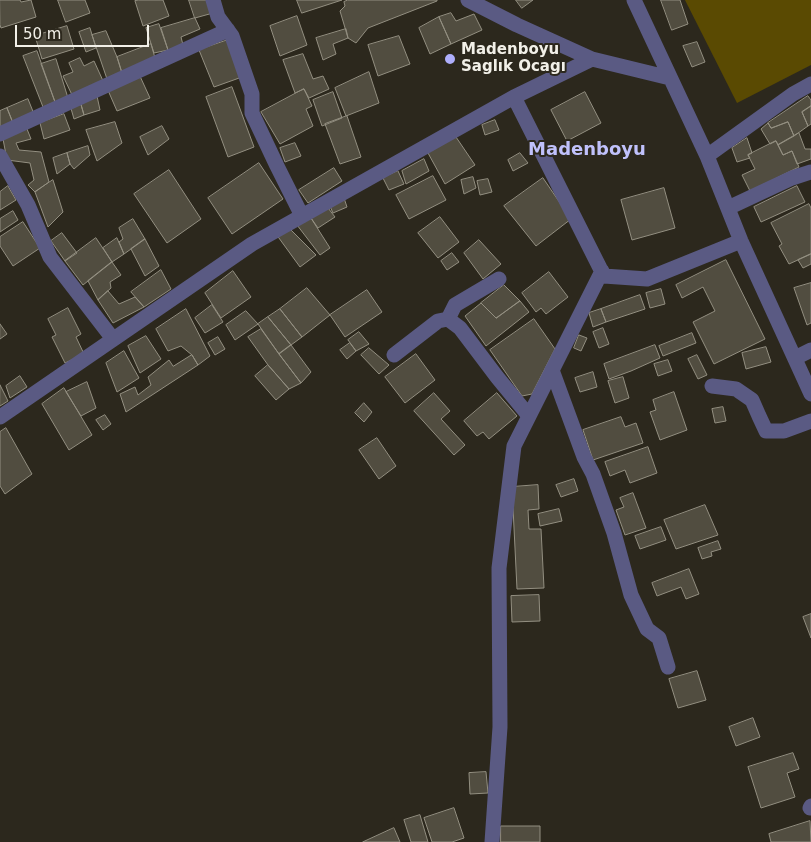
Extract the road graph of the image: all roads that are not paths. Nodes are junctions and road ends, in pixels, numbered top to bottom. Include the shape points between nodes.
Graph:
1 (213, 0) edge
2 (468, 0) edge
3 (634, 0) edge
4 (228, 30) junction
5 (592, 59) junction
6 (670, 78) junction
7 (811, 84) edge
8 (514, 97) junction
9 (0, 134) edge
10 (0, 156) edge
11 (707, 156) junction
12 (811, 172) edge
13 (728, 208) junction
14 (302, 216) junction
15 (741, 241) junction
16 (602, 271) junction
17 (499, 279) dead end
18 (448, 319) junction
19 (113, 339) junction
20 (811, 350) edge
21 (394, 355) dead end
22 (795, 358) junction
23 (552, 370) junction
24 (712, 386) dead end
25 (811, 394) edge
26 (0, 416) edge
27 (529, 416) junction
28 (811, 421) edge
29 (668, 667) dead end
30 (492, 842) edge

1 - 4 street via 218,17
2 - 5 street
3 - 6 street
4 - 9 street
4 - 14 street via 252,94 252,113
5 - 6 street
5 - 8 street
6 - 11 street
7 - 11 street
8 - 14 street
8 - 16 street
10 - 19 street via 28,205 50,257
11 - 13 street
12 - 13 street
13 - 15 street
14 - 19 street via 252,244
15 - 16 street via 646,279 604,276
15 - 22 street
16 - 23 street
17 - 18 street via 455,305
18 - 21 street via 438,321
18 - 27 street via 460,328
19 - 26 street
20 - 22 street
22 - 25 street
23 - 27 street
23 - 29 street via 614,533 631,595 648,629 659,638
24 - 28 street via 736,389 752,400 766,431 784,431
27 - 30 street via 514,446 499,568 500,727

